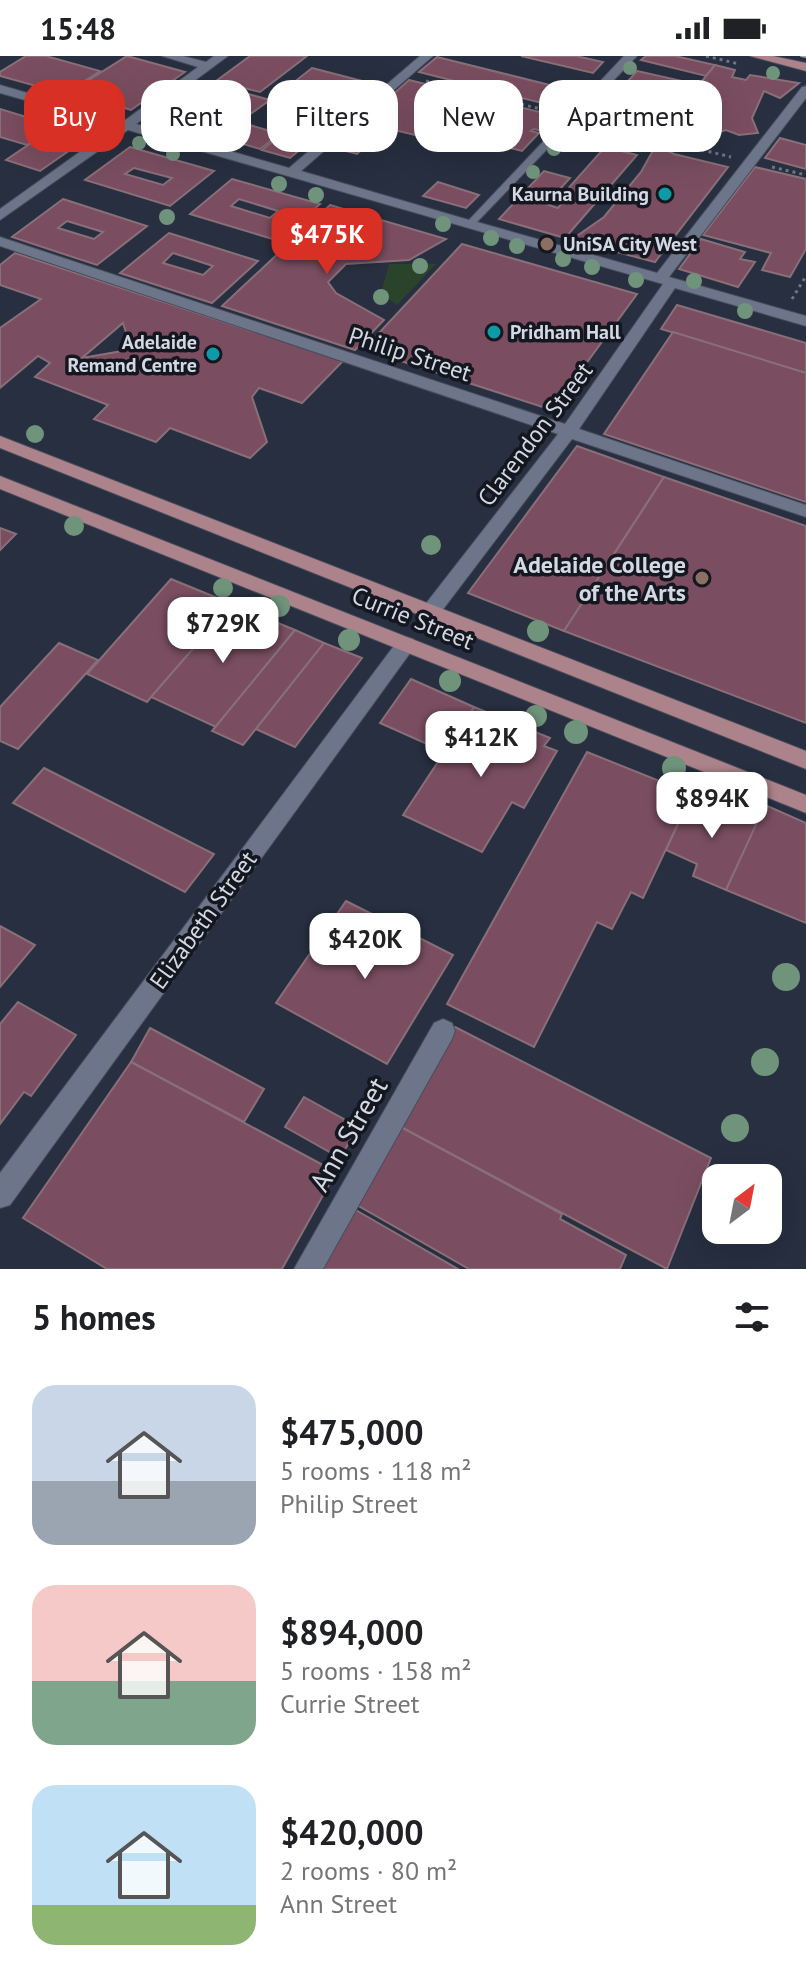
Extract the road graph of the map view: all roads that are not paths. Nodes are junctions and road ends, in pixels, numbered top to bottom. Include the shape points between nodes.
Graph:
1 (168, 56) edge
2 (222, 56) edge
3 (427, 56) edge
4 (631, 56) edge
5 (756, 56) edge
6 (208, 66) junction
7 (806, 67) edge
8 (0, 89) edge
9 (806, 90) edge
10 (126, 125) junction
11 (291, 173) junction
12 (0, 216) edge
13 (475, 218) dead end
14 (0, 241) edge
15 (666, 280) junction
16 (806, 321) edge
17 (568, 432) junction
18 (0, 442) edge
19 (0, 482) edge
20 (806, 511) edge
21 (431, 611) junction
22 (406, 644) junction
23 (806, 760) edge
24 (806, 804) edge
25 (443, 1031) dead end
26 (0, 1195) edge
27 (308, 1269) edge

1 - 6 street
2 - 6 street
3 - 11 street
4 - 13 street
5 - 7 main road
6 - 10 street
8 - 10 street
9 - 15 street, Clarendon Street
10 - 11 street
10 - 12 street
11 - 15 street
14 - 17 street, Philip Street
15 - 16 street
15 - 17 street, Clarendon Street
17 - 20 street, Philip Street
17 - 21 street, Clarendon Street
18 - 21 main road, Currie Street
19 - 22 main road, Currie Street
21 - 23 main road, Currie Street
22 - 24 main road, Currie Street
22 - 26 street, Elizabeth Street
25 - 27 street, Ann Street

